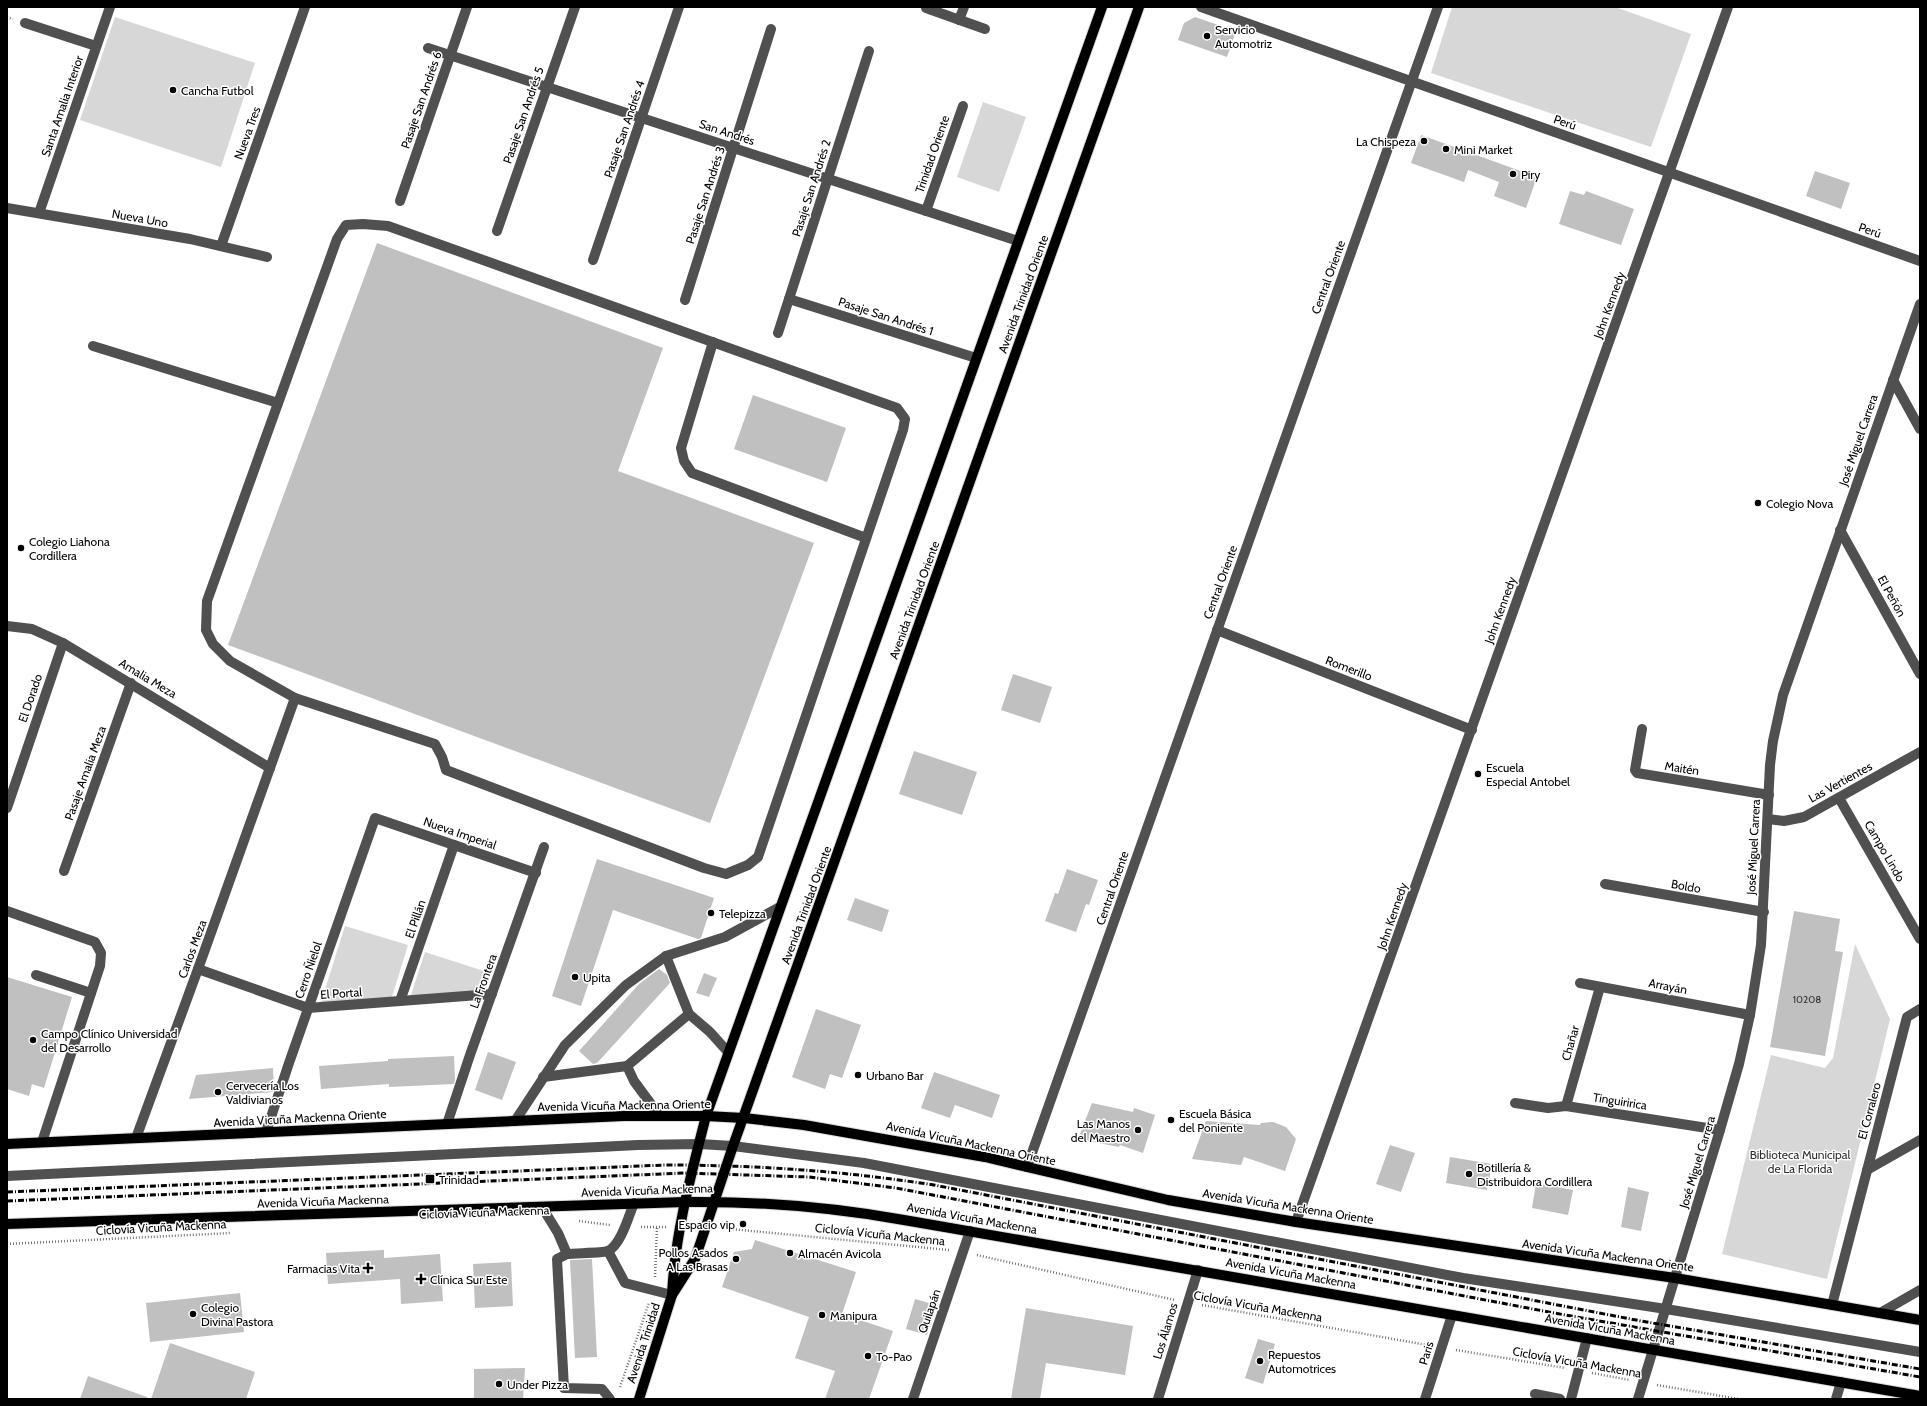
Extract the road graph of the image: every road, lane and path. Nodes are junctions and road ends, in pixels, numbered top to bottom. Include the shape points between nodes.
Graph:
1 (110, 7) edge
2 (305, 7) edge
3 (467, 7) edge
4 (575, 7) edge
5 (679, 7) edge
6 (964, 7) edge
7 (1102, 7) edge
8 (1138, 7) edge
9 (1200, 7) edge
10 (1438, 7) edge
11 (1728, 7) edge
12 (926, 8) dead end
13 (959, 20) junction
14 (25, 23) dead end
15 (771, 29) dead end
16 (984, 29) dead end
17 (96, 46) junction
18 (428, 48) dead end
19 (869, 51) dead end
20 (451, 55) junction
21 (1411, 82) junction
22 (547, 87) junction
23 (963, 106) dead end
24 (641, 117) junction
25 (733, 148) junction
26 (1669, 173) junction
27 (828, 178) junction
28 (400, 201) dead end
29 (7, 208) edge
30 (926, 211) junction
31 (39, 214) junction
32 (497, 231) dead end
33 (1018, 241) junction
34 (220, 246) junction
35 (267, 257) dead end
36 (593, 260) dead end
37 (1920, 261) edge
38 (789, 299) junction
39 (685, 300) dead end
40 (1920, 304) edge
41 (778, 333) dead end
42 (713, 342) junction
43 (93, 346) dead end
44 (976, 358) junction
45 (1893, 380) junction
46 (278, 403) junction
47 (1920, 429) edge
48 (1840, 530) junction
49 (866, 538) junction
50 (7, 626) edge
51 (1217, 630) junction
52 (63, 642) junction
53 (1920, 674) edge
54 (131, 683) junction
55 (295, 698) junction
56 (1642, 729) dead end
57 (1472, 730) junction
58 (1920, 752) edge
59 (270, 768) junction
60 (1769, 795) junction
61 (1839, 798) junction
62 (7, 808) edge
63 (376, 818) joint
64 (1768, 819) junction
65 (454, 845) junction
66 (544, 847) dead end
67 (64, 871) dead end
68 (536, 873) junction
69 (1605, 884) dead end
70 (780, 907) junction
71 (7, 911) edge
72 (1764, 912) junction
73 (1920, 939) edge
74 (666, 956) junction
75 (198, 969) junction
76 (36, 974) dead end
77 (1580, 983) dead end
78 (1600, 987) junction
79 (91, 993) junction
80 (492, 994) junction
81 (400, 1001) junction
82 (308, 1008) junction
83 (1920, 1009) edge
84 (689, 1014) junction
85 (1750, 1015) junction
86 (728, 1052) junction
87 (627, 1066) junction
88 (543, 1077) junction
89 (1515, 1103) dead end
90 (1566, 1106) junction
91 (659, 1115) junction
92 (706, 1116) junction
93 (744, 1118) junction
94 (515, 1121) junction
95 (447, 1124) junction
96 (1720, 1130) junction
97 (266, 1132) junction
98 (136, 1138) junction
99 (1920, 1140) edge
100 (42, 1142) junction
101 (7, 1144) edge
102 (699, 1144) junction
103 (733, 1146) junction
104 (1027, 1167) junction
105 (1867, 1170) junction
106 (7, 1176) edge
107 (716, 1201) junction
108 (685, 1202) junction
109 (634, 1203) junction
110 (542, 1207) junction
111 (549, 1218) junction
112 (1296, 1222) junction
113 (7, 1224) edge
114 (625, 1227) junction
115 (657, 1227) junction
116 (679, 1227) junction
117 (706, 1228) junction
118 (970, 1231) junction
119 (238, 1233) dead end
120 (7, 1244) edge
121 (608, 1251) junction
122 (963, 1252) junction
123 (567, 1254) junction
124 (1198, 1270) junction
125 (1675, 1278) junction
126 (654, 1290) junction
127 (1920, 1290) edge
128 (672, 1295) junction
129 (1188, 1303) junction
130 (1832, 1305) junction
131 (1666, 1309) junction
132 (1880, 1313) junction
133 (1452, 1315) junction
134 (1920, 1320) edge
135 (1587, 1338) junction
136 (1442, 1347) junction
137 (1654, 1349) junction
138 (1920, 1352) edge
139 (1579, 1370) junction
140 (1644, 1382) junction
141 (1841, 1382) junction
142 (618, 1392) dead end
143 (1536, 1394) dead end
144 (1920, 1396) edge
145 (610, 1399) edge
146 (639, 1399) edge
147 (913, 1399) edge
148 (1158, 1399) edge
149 (1425, 1399) edge
150 (1560, 1399) edge
151 (1571, 1399) edge
152 (1638, 1399) edge
153 (1739, 1399) edge
154 (1836, 1399) edge

1 - 17 street, Santa Amalia Interior
2 - 34 street, Nueva Tres
3 - 20 street, Pasaje San Andrés 6
4 - 22 street, Pasaje San Andrés 5
5 - 24 street, Pasaje San Andrés 4
6 - 13 street
7 - 33 main road, Avenida Trinidad Oriente
8 - 93 main road, Avenida Trinidad Oriente
9 - 21 street, Perú
10 - 21 street, Central Oriente
11 - 26 street, John Kennedy
12 - 13 street
13 - 16 street
14 - 17 street
15 - 25 street, Pasaje San Andrés 3
17 - 31 street, Santa Amalia Interior
18 - 20 street, San Andrés
19 - 27 street, Pasaje San Andrés 2
20 - 22 street, San Andrés
20 - 28 street, Pasaje San Andrés 6
21 - 26 street, Perú
21 - 51 street, Central Oriente
22 - 24 street, San Andrés
22 - 32 street, Pasaje San Andrés 5
23 - 30 street, Trinidad Oriente
24 - 25 street, San Andrés
24 - 36 street, Pasaje San Andrés 4
25 - 27 street, San Andrés
25 - 39 street, Pasaje San Andrés 3
26 - 37 street, Perú
26 - 57 street, John Kennedy
27 - 30 street, San Andrés
27 - 38 street, Pasaje San Andrés 2
29 - 31 street, Nueva Uno
30 - 33 street, San Andrés
31 - 34 street, Nueva Uno
33 - 44 main road, Avenida Trinidad Oriente
34 - 35 street, Nueva Uno
38 - 41 street, Pasaje San Andrés 2
38 - 44 street, Pasaje San Andrés 1
40 - 45 street, José Miguel Carrera
42 - 46 street via 388,226 346,225 337,239
42 - 49 street via 680,448 684,461 692,473
42 - 49 street via 897,408 905,418
43 - 46 street
44 - 70 main road, Avenida Trinidad Oriente
45 - 47 street
45 - 48 street, José Miguel Carrera
46 - 55 street via 207,600 206,630 213,644 230,661
48 - 53 street, El Peñón
48 - 60 street, José Miguel Carrera via 1784,695 1773,741
49 - 55 street via 758,857 748,865 726,874 704,868 446,770 434,744
50 - 52 street, Amalia Meza via 32,629
51 - 57 street, Romerillo
51 - 104 street, Central Oriente
52 - 54 street, Amalia Meza
52 - 62 street, El Dorado
54 - 59 street, Amalia Meza
54 - 67 street, Pasaje Amalia Meza
55 - 59 street, Carlos Meza
56 - 60 street, Maitén via 1635,770 1637,773
57 - 112 street, John Kennedy
58 - 61 street, Las Vertientes
59 - 75 street, Carlos Meza
60 - 64 street, José Miguel Carrera
61 - 64 street, Las Vertientes via 1804,817 1784,821
61 - 73 street, Campo Lindo
63 - 65 street, Nueva Imperial
63 - 82 street, Cerro Ñielol
64 - 72 street, José Miguel Carrera
65 - 68 street, Nueva Imperial
65 - 81 street, El Pillán
66 - 68 street, La Frontera
68 - 80 street, La Frontera
69 - 72 street, Boldo
70 - 74 street via 725,936
70 - 86 main road, Avenida Trinidad Oriente
71 - 79 street via 95,942 101,953 100,966
72 - 85 street, José Miguel Carrera
74 - 84 street
74 - 88 street via 626,985 581,1029 565,1045
75 - 82 street, El Portal
75 - 98 street, Carlos Meza
76 - 79 street
77 - 78 street, Arrayán
78 - 85 street, Arrayán
78 - 90 street, Chañar
79 - 100 street
80 - 81 street, El Portal
80 - 95 street, La Frontera
81 - 82 street, El Portal
82 - 97 street, Cerro Ñielol
83 - 105 street, El Corralero via 1907,1017
84 - 86 street
84 - 87 street
85 - 96 street, José Miguel Carrera
86 - 92 main road, Avenida Trinidad Oriente
87 - 88 street
87 - 91 street via 634,1081
88 - 94 street
89 - 90 street, Tinguiririca via 1548,1108
90 - 96 street, Tinguiririca
91 - 92 main road, Avenida Vicuña Mackenna Oriente
91 - 94 main road, Avenida Vicuña Mackenna Oriente
92 - 93 main road, Avenida Vicuña Mackenna Oriente
92 - 102 main road, Avenida Trinidad Oriente
93 - 103 main road, Avenida Trinidad Oriente
93 - 104 main road, Avenida Vicuña Mackenna Oriente via 854,1133
94 - 95 main road, Avenida Vicuña Mackenna Oriente
95 - 97 main road, Avenida Vicuña Mackenna Oriente
96 - 125 street, José Miguel Carrera
97 - 98 main road, Avenida Vicuña Mackenna Oriente
98 - 100 main road, Avenida Vicuña Mackenna Oriente
99 - 105 street
100 - 101 main road, Avenida Vicuña Mackenna Oriente
102 - 103 street
102 - 106 street
102 - 108 main road, Avenida Trinidad Oriente
103 - 107 main road, Avenida Trinidad Oriente
103 - 131 street via 885,1166 1455,1276
104 - 112 main road, Avenida Vicuña Mackenna Oriente via 1168,1200
105 - 130 street, El Corralero
107 - 108 main road, Avenida Vicuña Mackenna
107 - 117 main road, Avenida Trinidad
107 - 118 main road, Avenida Vicuña Mackenna via 820,1207
108 - 109 main road, Avenida Vicuña Mackenna
108 - 116 main road, Avenida Trinidad
109 - 110 main road, Avenida Vicuña Mackenna
109 - 114 street
110 - 111 street
110 - 113 main road, Avenida Vicuña Mackenna
111 - 114 path, Ciclovía Vicuña Mackenna
111 - 123 street
112 - 125 main road, Avenida Vicuña Mackenna Oriente
114 - 115 path, Ciclovía Vicuña Mackenna
114 - 121 street
115 - 116 path, Ciclovía Vicuña Mackenna
115 - 126 path
116 - 128 main road, Avenida Trinidad
117 - 122 path, Ciclovía Vicuña Mackenna via 732,1228
117 - 128 main road, Avenida Trinidad via 695,1259
118 - 122 street, Quilapán
118 - 124 main road, Avenida Vicuña Mackenna
119 - 120 path, Ciclovía Vicuña Mackenna
121 - 123 street
121 - 126 street via 625,1283
122 - 129 path, Ciclovía Vicuña Mackenna
122 - 147 street, Quilapán
123 - 145 street via 557,1259 564,1388 602,1389
124 - 129 street, Los Álamos
124 - 133 main road, Avenida Vicuña Mackenna
125 - 130 main road, Avenida Vicuña Mackenna Oriente
125 - 131 street, José Miguel Carrera
126 - 128 street
126 - 142 path
127 - 132 street
128 - 146 main road, Avenida Trinidad
129 - 136 path, Ciclovía Vicuña Mackenna
129 - 148 street, Los Álamos
130 - 132 main road, Avenida Vicuña Mackenna Oriente
131 - 137 street, José Miguel Carrera
131 - 138 street
132 - 134 main road, Avenida Vicuña Mackenna Oriente
133 - 135 main road, Avenida Vicuña Mackenna
133 - 136 street, Paris
135 - 137 main road, Avenida Vicuña Mackenna
135 - 139 street
136 - 139 path, Ciclovía Vicuña Mackenna
136 - 149 street, Paris
137 - 140 street, José Miguel Carrera
137 - 141 main road, Avenida Vicuña Mackenna
139 - 140 path, Ciclovía Vicuña Mackenna
139 - 151 street
140 - 152 street, José Miguel Carrera
140 - 153 path, Ciclovía Vicuña Mackenna
141 - 144 main road, Avenida Vicuña Mackenna
141 - 154 street
143 - 150 street

